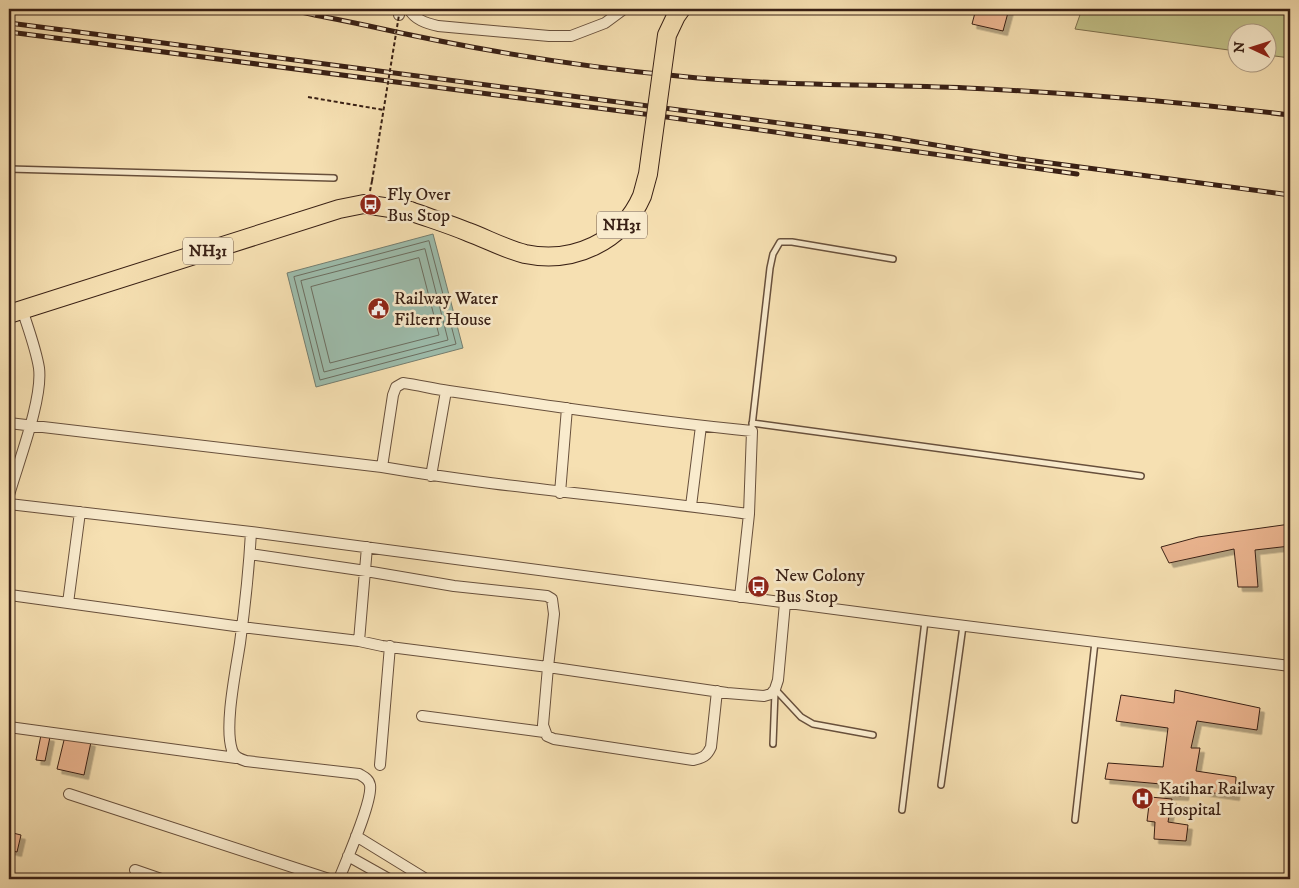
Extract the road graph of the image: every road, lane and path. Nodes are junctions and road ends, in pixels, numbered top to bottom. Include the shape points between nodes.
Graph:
1 (624, 9) edge
2 (681, 9) edge
3 (403, 11) edge
4 (308, 97) dead end
5 (384, 110) junction
6 (9, 170) edge
7 (334, 178) dead end
8 (372, 181) dead end
9 (893, 259) dead end
10 (15, 312) edge
11 (446, 390) junction
12 (566, 408) junction
13 (9, 423) edge
14 (29, 425) junction
15 (701, 426) junction
16 (752, 427) junction
17 (382, 467) junction
18 (431, 476) junction
19 (1141, 476) dead end
20 (560, 493) junction
21 (9, 495) edge
22 (9, 504) edge
23 (691, 506) junction
24 (80, 512) junction
25 (749, 514) junction
26 (251, 532) junction
27 (367, 547) junction
28 (250, 554) junction
29 (366, 571) junction
30 (10, 595) edge
31 (740, 596) junction
32 (68, 603) junction
33 (785, 603) junction
34 (925, 621) junction
35 (963, 626) junction
36 (242, 627) junction
37 (359, 641) junction
38 (1095, 641) junction
39 (390, 646) junction
40 (1290, 666) edge
41 (548, 667) junction
42 (775, 689) junction
43 (717, 691) junction
44 (422, 716) dead end
45 (9, 727) edge
46 (544, 732) junction
47 (873, 735) dead end
48 (773, 744) dead end
49 (236, 758) junction
50 (380, 765) dead end
51 (941, 785) dead end
52 (69, 794) dead end
53 (902, 810) dead end
54 (1075, 820) dead end
55 (356, 836) junction
56 (348, 856) junction
57 (134, 870) dead end
58 (161, 879) edge
59 (329, 879) edge
60 (339, 879) edge
61 (389, 879) edge
62 (426, 879) edge

1 - 3 street via 605,23 572,36 438,26
2 - 10 highway, NH31, bridge via 667,35 648,174 642,195 621,227 597,245 563,256 524,253 410,211 364,204 339,208
3 - 5 path, bridge
4 - 5 path
5 - 8 path, bridge
6 - 7 lane
9 - 16 lane via 780,242 770,268
10 - 14 street via 39,368 39,384
11 - 12 street
11 - 17 street via 404,383 396,387
11 - 18 street
12 - 15 street
12 - 20 street
13 - 14 street
14 - 17 street
14 - 21 street
15 - 16 street
15 - 23 street
16 - 19 lane
16 - 25 street
17 - 18 street
18 - 20 street
20 - 23 street
22 - 24 street
23 - 25 street
24 - 26 street
24 - 32 street
25 - 31 street
26 - 27 street
26 - 28 street
27 - 29 street
27 - 31 street
28 - 29 street
28 - 36 street
29 - 37 street
29 - 41 street via 454,586 547,596 552,599 554,614
30 - 32 street
31 - 33 street
32 - 36 street
33 - 34 street
33 - 42 street
34 - 35 street
34 - 53 lane
35 - 38 street
35 - 51 lane
36 - 37 street
36 - 49 street via 231,705 230,733
37 - 39 street
38 - 40 street
38 - 54 lane
39 - 41 street
39 - 50 street
41 - 43 street
41 - 46 street
42 - 43 street via 764,696
42 - 47 lane via 801,717 813,724
42 - 48 lane
43 - 46 street via 711,747 702,758 693,760 554,739
44 - 46 street
45 - 49 street
49 - 55 street via 246,762 366,777 370,783 370,794
52 - 59 street
55 - 56 street
55 - 62 street
56 - 60 street
56 - 61 street
57 - 58 street

